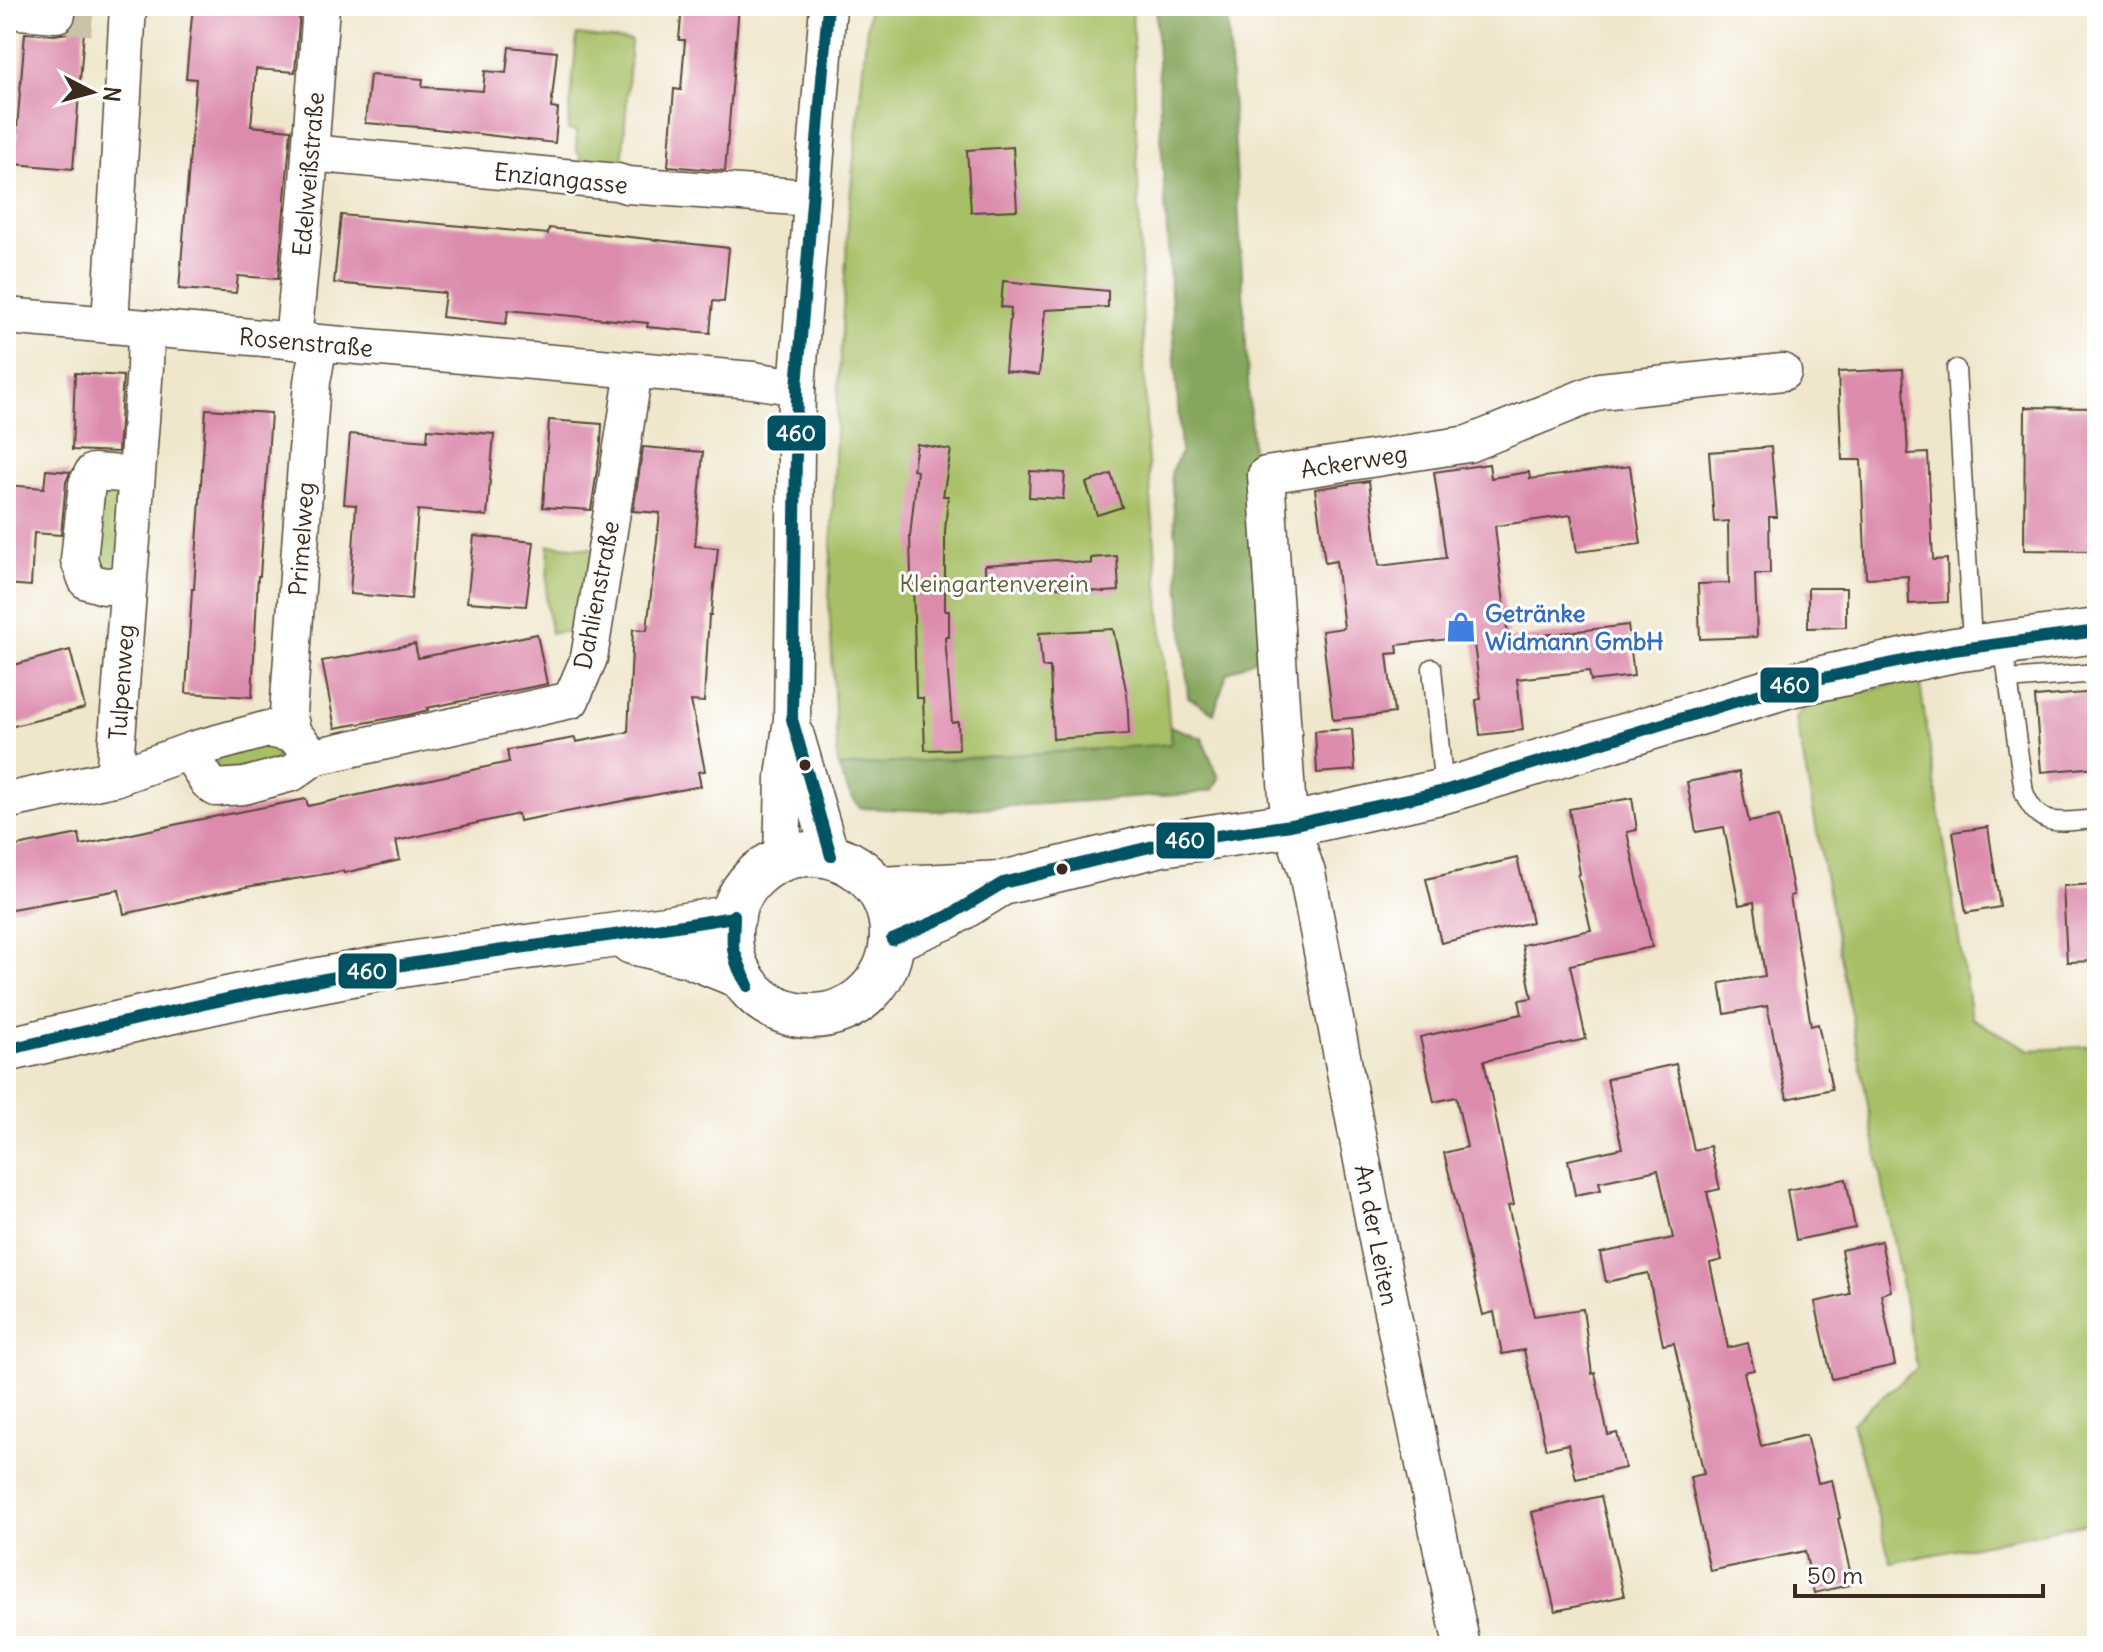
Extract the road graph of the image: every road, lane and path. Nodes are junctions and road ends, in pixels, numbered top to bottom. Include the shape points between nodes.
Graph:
1 (321, 6) edge
2 (828, 6) edge
3 (6, 10) edge
4 (57, 14) dead end
5 (117, 15) edge
6 (310, 153) junction
7 (812, 198) junction
8 (6, 316) edge
9 (110, 325) junction
10 (146, 328) junction
11 (306, 343) junction
12 (1956, 369) dead end
13 (634, 371) junction
14 (1783, 372) dead end
15 (797, 387) junction
16 (136, 475) junction
17 (128, 585) junction
18 (2097, 631) edge
19 (1995, 657) junction
20 (1432, 668) dead end
21 (2097, 673) edge
22 (792, 719) junction
23 (303, 746) junction
24 (189, 752) junction
25 (114, 778) junction
26 (1444, 791) junction
27 (6, 801) edge
28 (2097, 819) edge
29 (1291, 825) junction
30 (831, 856) junction
31 (782, 860) junction
32 (1003, 883) junction
33 (879, 889) junction
34 (733, 917) junction
35 (611, 937) junction
36 (892, 940) junction
37 (742, 977) junction
38 (6, 1050) edge
39 (1462, 1646) edge

1 - 6 street, Edelweißstraße
2 - 7 street
3 - 4 street
5 - 9 street
6 - 7 street, Enziangasse
6 - 11 street, Edelweißstraße
7 - 15 street
8 - 9 street, Rosenstraße
9 - 10 street, Rosenstraße
10 - 11 street, Rosenstraße
10 - 16 street, Tulpenweg
11 - 13 street, Rosenstraße
11 - 23 street, Primelweg via 312,382 288,713
12 - 19 lane via 1971,624
13 - 15 street, Rosenstraße
13 - 23 street, Dahlienstraße via 589,658 571,700
14 - 29 street, Ackerweg via 1600,391 1468,444 1266,475
15 - 22 street
16 - 17 street, Tulpenweg
16 - 17 street via 93,472 87,484 79,560 87,581
17 - 25 street, Tulpenweg
18 - 19 street
19 - 21 lane
19 - 26 street via 1954,650 1790,685
19 - 28 lane via 2031,808 2054,821
20 - 26 lane
22 - 30 street
22 - 31 street
23 - 24 street, Dahlienstraße via 268,729
23 - 24 street, Dahlienstraße via 292,773 216,788
24 - 25 street, Dahlienstraße
25 - 27 street, Dahlienstraße
26 - 29 street
29 - 32 street via 1162,844
29 - 39 street, An der Leiten via 1307,873
30 - 31 street via 811,853
30 - 33 street via 850,863
31 - 34 street via 756,875
32 - 33 street
32 - 36 street via 948,916
33 - 36 street
34 - 35 street
34 - 37 street via 731,949
35 - 37 street via 688,955
35 - 38 street via 358,973
36 - 37 street via 885,969 874,986 844,1009 827,1014 809,1016 775,1008

